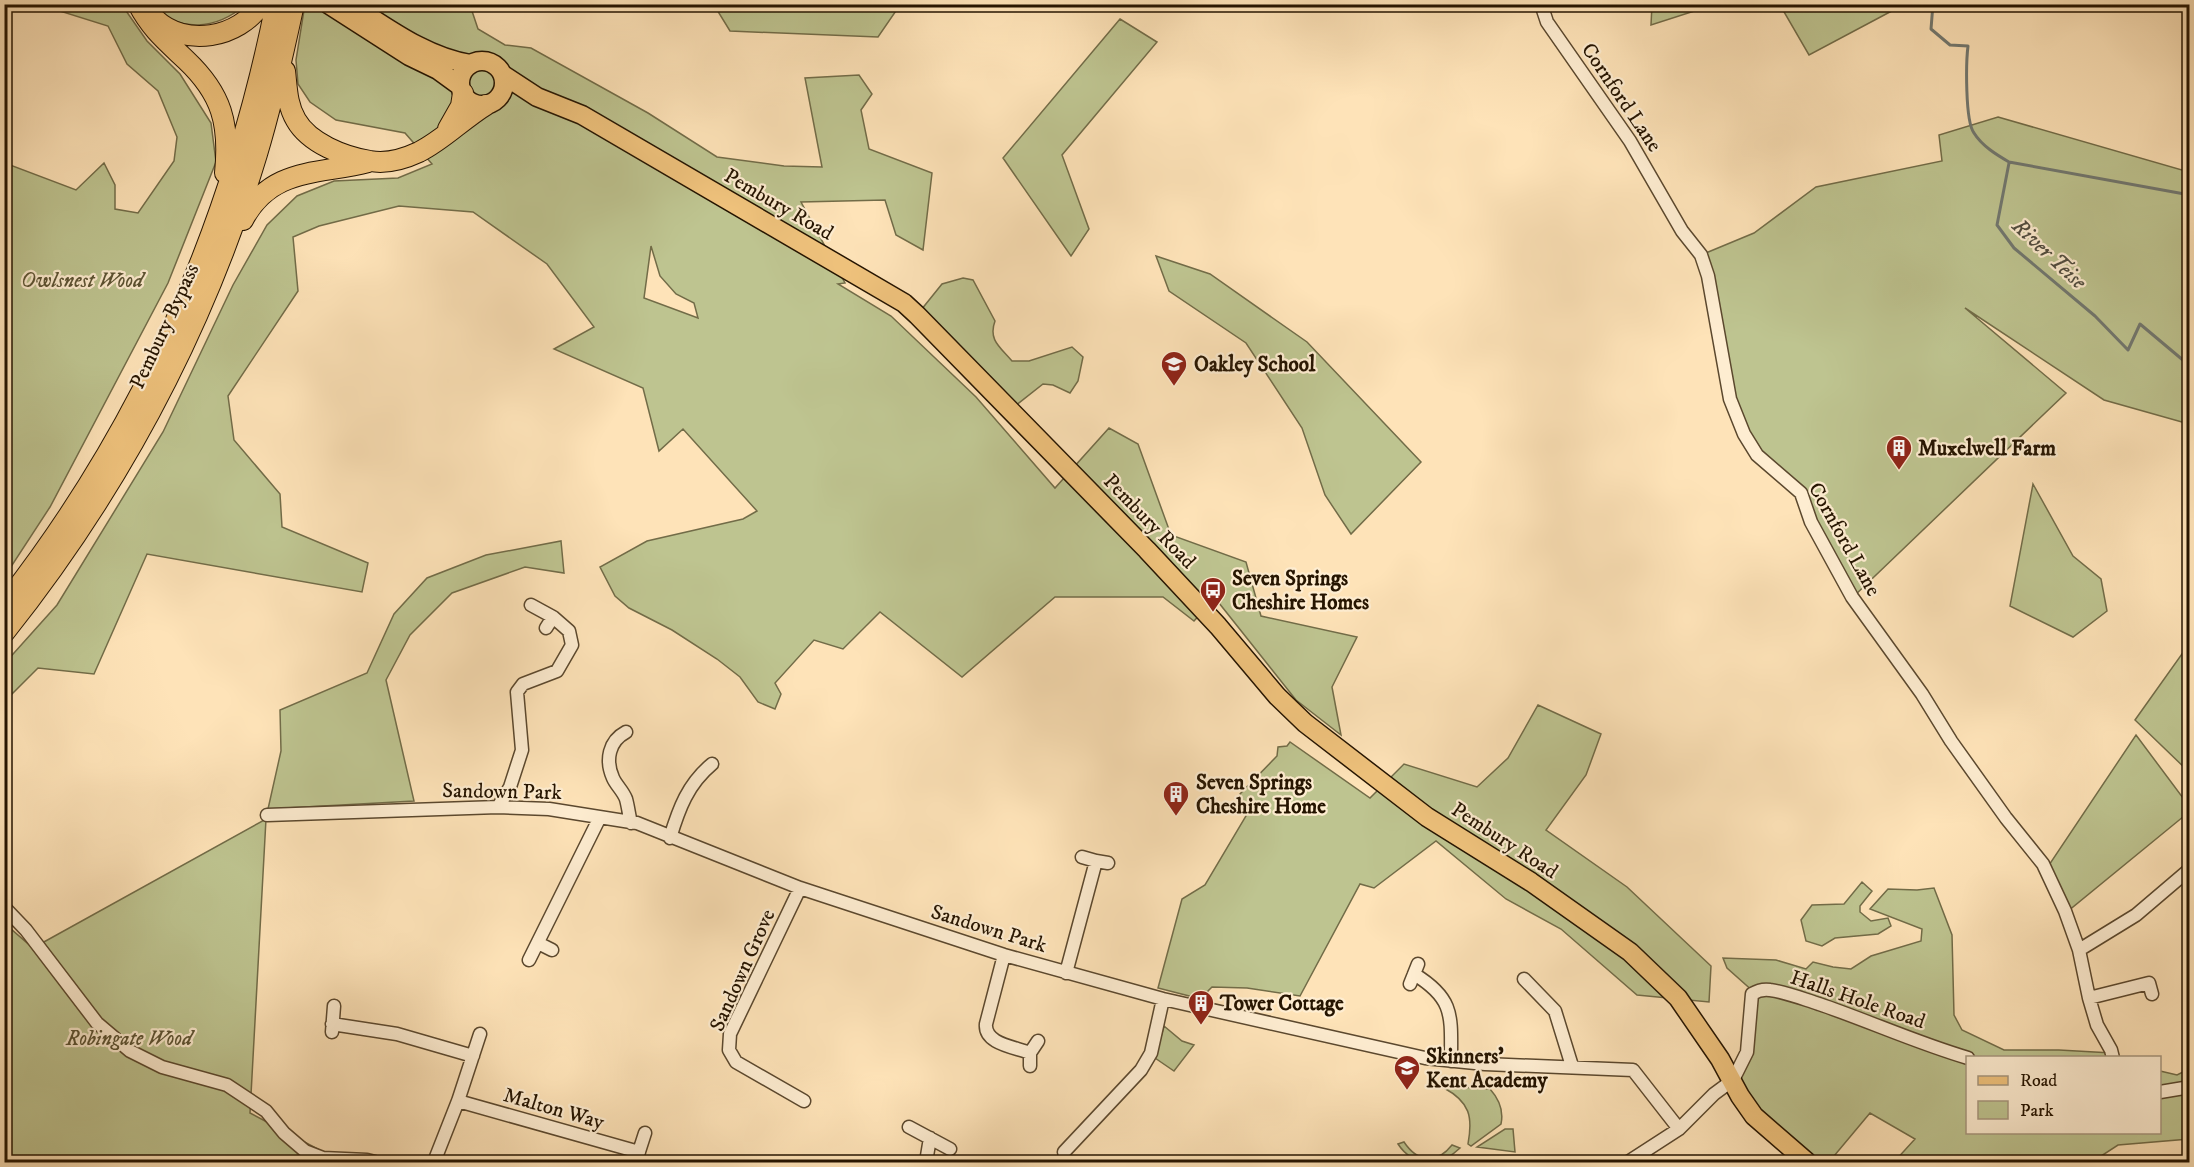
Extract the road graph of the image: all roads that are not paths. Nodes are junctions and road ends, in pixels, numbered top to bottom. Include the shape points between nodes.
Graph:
1 (261, 4) edge
2 (276, 4) edge
3 (294, 4) edge
4 (327, 4) edge
5 (350, 4) edge
6 (1540, 4) edge
7 (139, 5) edge
8 (284, 50) junction
9 (470, 64) junction
10 (502, 74) junction
11 (461, 89) junction
12 (537, 97) junction
13 (492, 101) junction
14 (443, 136) junction
15 (370, 162) junction
16 (222, 208) junction
17 (226, 246) junction
18 (4, 605) edge
19 (531, 605) dead end
20 (4, 633) edge
21 (626, 732) dead end
22 (712, 764) dead end
23 (498, 807) junction
24 (267, 815) dead end
25 (600, 817) junction
26 (631, 823) junction
27 (670, 838) junction
28 (1082, 857) dead end
29 (2190, 869) edge
30 (800, 888) junction
31 (4, 907) edge
32 (538, 943) junction
33 (552, 950) dead end
34 (2079, 950) junction
35 (1004, 955) junction
36 (529, 960) dead end
37 (1066, 973) junction
38 (1414, 974) dead end
39 (1524, 979) dead end
40 (2152, 994) dead end
41 (2089, 998) junction
42 (1164, 999) junction
43 (334, 1006) dead end
44 (480, 1034) dead end
45 (1038, 1041) dead end
46 (1030, 1053) junction
47 (473, 1056) junction
48 (2112, 1056) edge
49 (1966, 1057) edge
50 (1451, 1061) junction
51 (1030, 1066) dead end
52 (1572, 1066) junction
53 (1733, 1080) junction
54 (2190, 1087) edge
55 (2161, 1092) edge
56 (458, 1101) junction
57 (804, 1101) dead end
58 (909, 1127) dead end
59 (1679, 1129) junction
60 (645, 1133) dead end
61 (930, 1138) junction
62 (950, 1149) dead end
63 (1064, 1152) dead end
64 (375, 1162) edge
65 (434, 1162) edge
66 (926, 1162) edge
67 (1628, 1162) edge
68 (1807, 1162) edge

1 - 7 highway via 237,26 205,36 176,32
2 - 16 highway, Pembury Bypass via 255,100
3 - 8 highway, Pembury Bypass
4 - 11 main road via 438,70
5 - 9 main road via 414,44 438,56
6 - 34 street, Cornford Lane via 1547,22 1630,141 1682,231 1701,255 1730,399 1744,434 1757,455 1801,493 1811,522 1852,597 2006,818 2040,859 2066,911
7 - 16 highway via 155,32 203,78 218,101 228,139
8 - 15 highway via 290,106 302,130 329,148
8 - 17 highway, Pembury Bypass via 257,154
9 - 10 main road via 492,63
9 - 11 main road via 462,74
10 - 12 main road, Pembury Road
10 - 13 main road via 504,87
11 - 13 main road via 472,103
11 - 14 highway via 461,106
12 - 13 main road, Pembury Road
12 - 53 main road, Pembury Road via 582,115 904,303 1218,626 1276,696 1427,817 1531,882 1630,952 1678,998
13 - 14 highway
14 - 15 highway via 408,156
15 - 17 highway via 299,174 267,189
16 - 18 highway, Pembury Bypass via 180,312 129,417 58,533
17 - 20 highway, Pembury Bypass via 197,319 110,484
19 - 23 street via 549,622 569,631 572,645 556,671 523,684 517,692 522,750 510,787
21 - 26 street via 610,748 609,761 613,777 626,798
22 - 27 street via 685,795
23 - 24 street, Sandown Park
23 - 25 street, Sandown Park
25 - 26 street, Sandown Park
25 - 32 street
26 - 27 street, Sandown Park
27 - 30 street, Sandown Park
28 - 37 street via 1102,862
29 - 34 street via 2136,915
30 - 35 street, Sandown Park
30 - 57 street, Sandown Grove via 730,1034 729,1050 736,1062
31 - 64 street via 97,1023 129,1051 162,1067 227,1085 266,1110 305,1151 323,1158
32 - 33 street
32 - 36 street
34 - 41 street, Cornford Lane
35 - 37 street, Sandown Park
35 - 46 street via 986,1032 991,1039
37 - 42 street, Sandown Park
38 - 50 street via 1431,984 1447,1007 1451,1020
39 - 52 street via 1555,1011
40 - 41 street via 2149,983
41 - 48 street, Cornford Lane
42 - 50 street, Sandown Park
42 - 63 street via 1151,1053 1141,1070
43 - 47 street via 332,1028 398,1034
44 - 47 street
45 - 46 street
46 - 51 street
47 - 56 street
49 - 53 street, Halls Hole Road via 1849,1014 1767,989 1752,994 1747,1052
50 - 52 street, Sandown Park
52 - 59 street, Sandown Park via 1633,1070
53 - 59 street
53 - 68 main road, Pembury Road via 1754,1116
54 - 55 street
56 - 60 street, Malton Way via 637,1156
56 - 65 street
58 - 61 street
59 - 67 street
61 - 62 street
61 - 66 street

